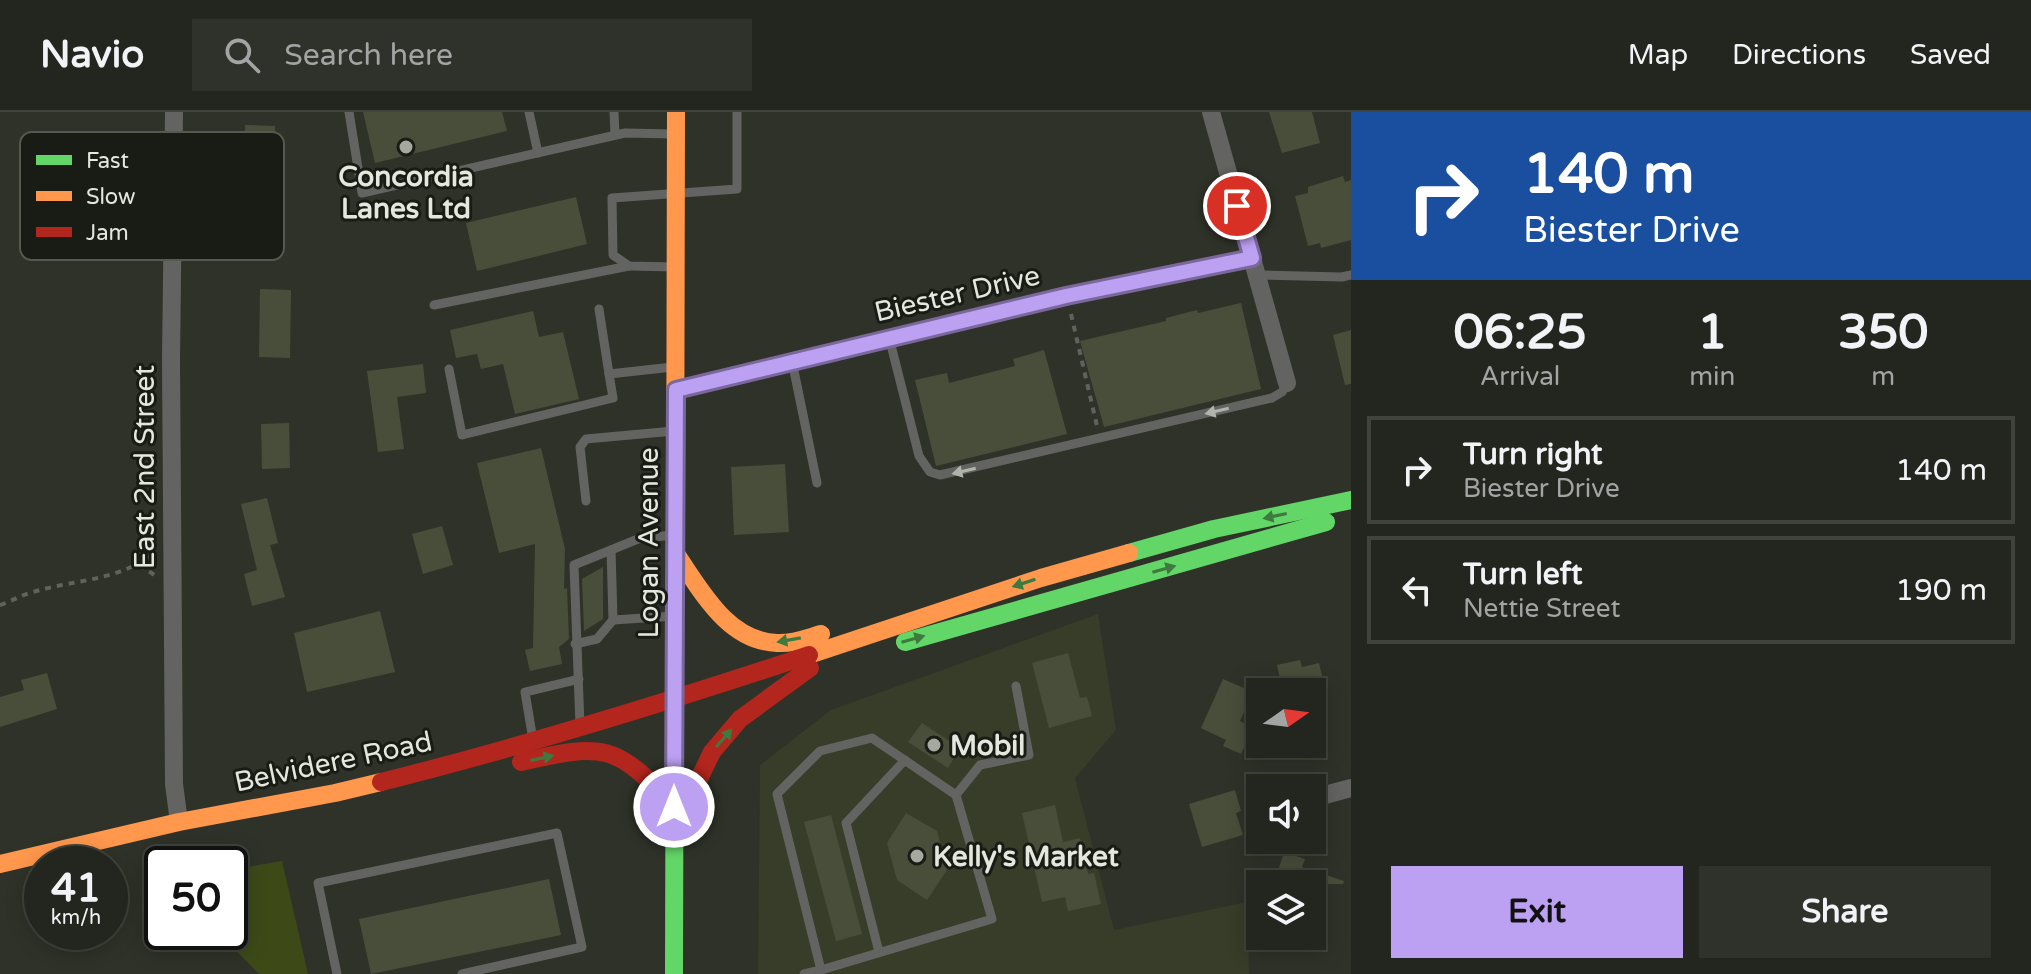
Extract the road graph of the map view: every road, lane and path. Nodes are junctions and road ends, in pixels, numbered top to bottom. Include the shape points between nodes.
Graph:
1 (174, 112) edge
2 (349, 112) edge
3 (529, 112) edge
4 (614, 112) edge
5 (676, 112) edge
6 (737, 112) edge
7 (1211, 112) edge
8 (174, 132) edge
9 (676, 134) junction
10 (615, 135) junction
11 (538, 153) junction
12 (676, 193) junction
13 (172, 260) edge
14 (629, 266) junction
15 (676, 267) junction
16 (1254, 267) junction
17 (1351, 275) edge
18 (1066, 296) junction
19 (434, 305) dead end
20 (599, 309) dead end
21 (889, 337) junction
22 (792, 361) junction
23 (676, 367) junction
24 (449, 369) dead end
25 (609, 374) junction
26 (1287, 383) joint
27 (676, 390) junction
28 (676, 431) junction
29 (1100, 438) junction
30 (817, 483) dead end
31 (1351, 500) edge
32 (586, 501) dead end
33 (1351, 515) edge
34 (676, 535) junction
35 (160, 547) dead end
36 (611, 550) junction
37 (676, 554) junction
38 (139, 565) junction
39 (161, 579) dead end
40 (0, 605) edge
41 (675, 616) junction
42 (613, 620) junction
43 (893, 626) junction
44 (575, 644) junction
45 (810, 668) junction
46 (579, 679) junction
47 (1016, 686) dead end
48 (675, 699) junction
49 (580, 727) junction
50 (533, 742) junction
51 (905, 760) junction
52 (437, 768) junction
53 (1351, 788) edge
54 (956, 795) junction
55 (1326, 795) edge
56 (674, 807) junction
57 (179, 822) junction
58 (674, 831) junction
59 (0, 864) edge
60 (879, 952) junction
61 (821, 970) junction
62 (337, 974) edge
63 (462, 974) edge
64 (674, 974) edge
65 (804, 974) edge

1 - 8 street, East 2nd Street
2 - 11 lane via 362,193
3 - 11 lane
4 - 10 lane
5 - 9 main road, Logan Avenue
6 - 12 lane via 737,189
7 - 16 street
9 - 10 lane
9 - 12 main road, Logan Avenue
10 - 11 lane
12 - 14 lane via 612,198 613,255
12 - 15 main road, Logan Avenue
13 - 57 street, East 2nd Street via 174,771
14 - 15 lane
14 - 19 lane
15 - 23 main road, Logan Avenue
16 - 17 lane
16 - 18 street, Biester Drive
16 - 26 street
18 - 21 street, Biester Drive
18 - 29 path
20 - 25 lane
21 - 22 street, Biester Drive
29 -> 21 lane via 956,473 930,472 919,456
22 - 27 street, Biester Drive
22 - 30 lane
23 - 25 lane
23 - 27 main road, Logan Avenue
24 - 25 lane via 462,435 613,398
26 -> 29 lane via 1272,398
27 - 28 main road, Logan Avenue
28 - 32 lane via 586,439 580,447
28 - 34 main road, Logan Avenue
31 -> 43 main road via 1214,529
45 -> 33 main road
34 - 36 lane via 638,539
34 - 37 main road, Logan Avenue
35 - 38 path
36 - 42 lane
36 - 44 lane via 574,565
37 - 41 main road, Logan Avenue
43 -> 37 main road via 853,627 778,643 756,639 726,623
38 - 39 path
38 - 40 path
41 - 42 lane
41 - 48 main road, Logan Avenue
42 - 44 lane via 597,639
43 - 48 main road
44 - 46 lane
45 - 48 main road
58 -> 45 main road via 712,752 740,719
46 - 49 lane
46 - 50 lane via 525,692
47 - 54 lane via 1029,755 980,765
48 - 49 main road, Belvidere Road
48 - 56 main road, Logan Avenue
49 - 50 main road, Belvidere Road
50 - 52 main road, Belvidere Road
51 - 54 lane
51 - 60 lane via 846,823
51 - 61 lane via 872,738 820,751 777,794
52 -> 56 main road via 491,768 606,751 634,765
52 - 57 main road, Belvidere Road
53 - 55 street
54 - 60 lane via 992,919
56 - 58 main road, Logan Avenue
57 - 59 main road, Belvidere Road
58 - 64 main road, Logan Avenue
60 - 61 lane
61 - 65 lane
62 - 63 lane via 318,883 557,833 582,947

